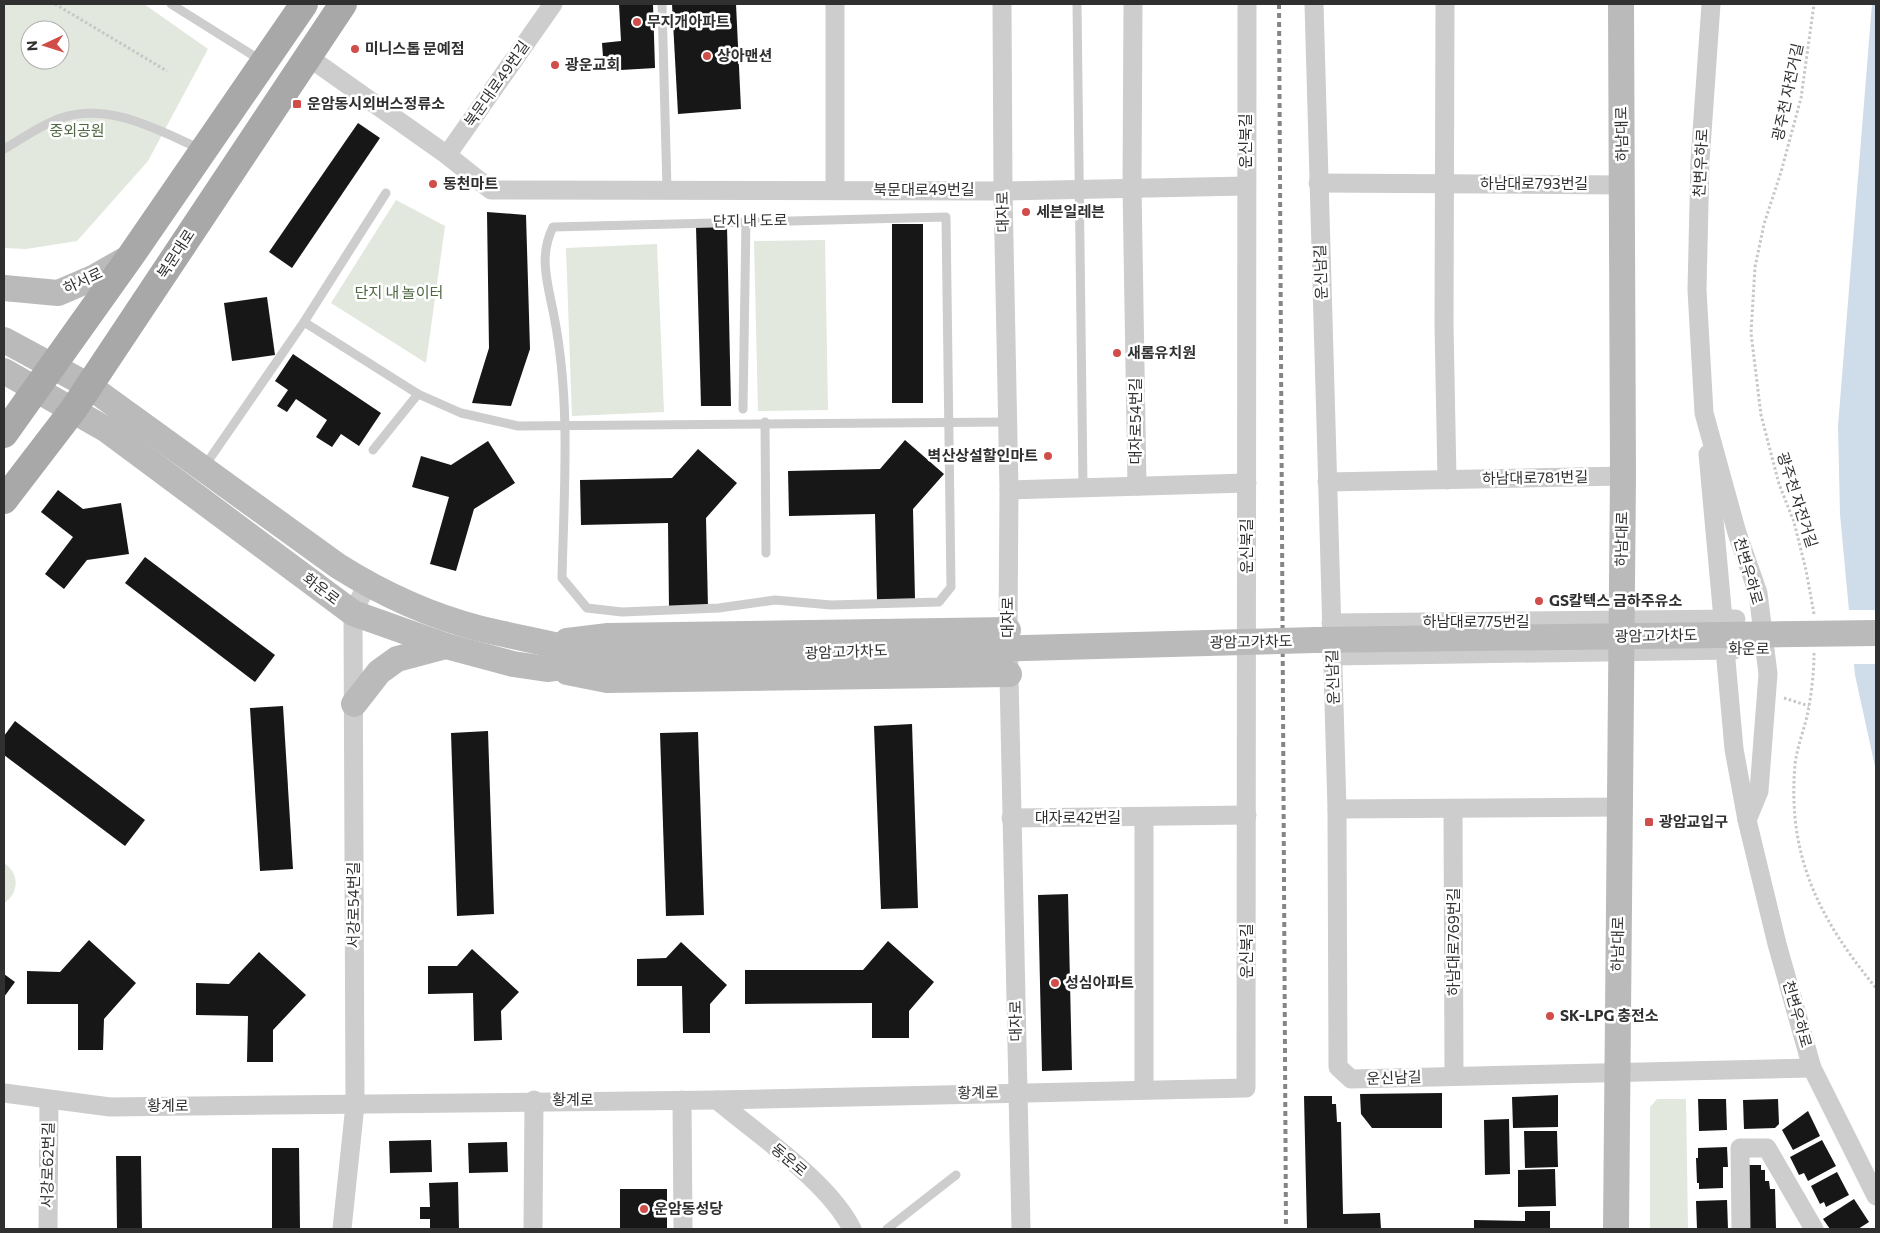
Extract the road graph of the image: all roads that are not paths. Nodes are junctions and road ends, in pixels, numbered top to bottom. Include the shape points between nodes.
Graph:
1 (171, 4) edge
2 (304, 4) edge
3 (343, 4) edge
4 (662, 4) edge
5 (1002, 4) edge
6 (1077, 4) edge
7 (1133, 4) edge
8 (1247, 4) edge
9 (1314, 4) edge
10 (1621, 4) edge
11 (1711, 4) edge
12 (1445, 8) edge
13 (550, 9) edge
14 (835, 10) edge
15 (307, 56) junction
16 (264, 62) junction
17 (4, 149) edge
18 (202, 150) junction
19 (447, 155) junction
20 (1318, 183) junction
21 (1445, 184) junction
22 (1623, 185) junction
23 (1246, 186) junction
24 (1132, 187) junction
25 (1079, 188) junction
26 (667, 189) junction
27 (835, 190) junction
28 (1003, 191) junction
29 (386, 192) dead end
30 (746, 220) junction
31 (130, 257) junction
32 (4, 288) edge
33 (304, 322) junction
34 (4, 340) edge
35 (52, 367) junction
36 (4, 370) edge
37 (89, 386) junction
38 (36, 388) junction
39 (418, 394) junction
40 (743, 409) dead end
41 (73, 410) junction
42 (1704, 413) junction
43 (765, 422) junction
44 (950, 422) junction
45 (1007, 422) junction
46 (566, 427) junction
47 (4, 434) edge
48 (373, 450) dead end
49 (204, 467) junction
50 (1623, 476) junction
51 (1447, 480) junction
52 (1327, 482) junction
53 (1247, 483) junction
54 (1137, 486) junction
55 (1083, 487) junction
56 (1009, 490) junction
57 (4, 500) edge
58 (766, 553) dead end
59 (367, 584) junction
60 (352, 613) junction
61 (1876, 616) edge
62 (1729, 619) junction
63 (1621, 621) junction
64 (1331, 623) junction
65 (1008, 630) junction
66 (1876, 633) edge
67 (549, 642) junction
68 (446, 646) junction
69 (1876, 649) edge
70 (1729, 650) junction
71 (1621, 652) junction
72 (1332, 656) junction
73 (618, 659) junction
74 (547, 669) junction
75 (1009, 674) junction
76 (354, 704) junction
77 (1620, 808) junction
78 (1337, 809) junction
79 (1453, 809) junction
80 (1247, 815) junction
81 (1011, 818) junction
82 (1144, 818) junction
83 (1748, 820) junction
84 (1812, 1068) junction
85 (1617, 1074) junction
86 (1454, 1076) junction
87 (1246, 1088) joint
88 (1144, 1089) junction
89 (1018, 1092) junction
90 (4, 1093) edge
91 (534, 1100) junction
92 (682, 1100) junction
93 (717, 1100) junction
94 (49, 1101) junction
95 (355, 1105) junction
96 (956, 1175) dead end
97 (1876, 1196) edge
98 (48, 1229) edge
99 (342, 1229) edge
100 (533, 1229) edge
101 (683, 1229) edge
102 (852, 1229) edge
103 (887, 1229) edge
104 (1021, 1229) edge
105 (1616, 1229) edge
106 (1741, 1229) edge
107 (1814, 1229) edge

1 - 16 lane
2 - 16 main road
3 - 15 main road, 북문대로
4 - 26 lane
5 - 28 street, 대자로
6 - 25 lane
7 - 24 street
8 - 23 street, 운신북길
9 - 20 street, 운신남길
10 - 22 street, 하남대로
11 - 42 street, 천변우하로 via 1700,161 1697,290
12 - 21 street
13 - 19 street, 북문대로49번길
14 - 27 street
15 - 19 street, 북문대로49번길
15 - 37 main road, 북문대로
16 - 18 main road
17 - 18 lane via 60,118 93,112 126,117
18 - 31 main road
19 - 26 street, 북문대로49번길 via 491,190
20 - 21 street, 하남대로793번길
20 - 52 street, 운신남길
21 - 22 street, 하남대로793번길
21 - 51 street
22 - 50 street, 하남대로
23 - 24 street, 북문대로49번길
23 - 53 street, 운신북길
24 - 25 street, 북문대로49번길
24 - 54 street, 대자로54번길
25 - 28 street, 북문대로49번길
25 - 55 lane
26 - 27 street, 북문대로49번길
27 - 28 street, 북문대로49번길
28 - 45 street, 대자로
29 - 33 lane
30 - 40 lane
30 - 44 lane, 단지 내 도로 via 946,217
30 - 46 lane, 단지 내 도로 via 553,227 545,242 544,266 559,341
31 - 32 street, 하서로 via 58,293
31 - 35 main road
33 - 39 lane
33 - 49 lane
34 - 35 street
35 - 37 street
35 - 38 main road
36 - 38 street
37 - 41 main road, 북문대로
37 - 49 street, 화운로
38 - 41 street
38 - 47 main road
39 - 46 lane via 461,413 489,420 518,426
39 - 48 lane
41 - 57 main road, 북문대로
41 - 60 street, 화운로 via 107,430
42 - 62 street, 천변우하로
42 - 83 street, 천변우하로 via 1737,533 1758,593 1768,674 1759,790
43 - 44 lane
43 - 46 lane
43 - 58 lane
44 - 45 lane
44 - 46 lane via 951,587 939,602 831,605 775,600 719,608 622,612 587,608 562,578
45 - 56 street, 대자로
49 - 59 street, 화운로
50 - 51 street, 하남대로781번길
50 - 63 street, 하남대로
51 - 52 street, 하남대로781번길
52 - 64 street, 운신남길
53 - 54 street, 대자로54번길
53 - 80 street, 운신북길
54 - 55 street, 대자로54번길
55 - 56 street, 대자로54번길
56 - 65 street, 대자로
59 - 60 street, 서강로54번길
59 - 67 street, 화운로 via 401,601 476,627
60 - 68 street, 화운로
60 - 76 street, 서강로54번길
61 - 62 street, 화운로
62 - 63 street, 화운로
63 - 64 street, 하남대로775번길
63 - 71 street, 하남대로
64 - 72 street, 운신남길
65 - 67 street via 608,636
65 - 75 street, 대자로
66 - 73 street, 광암고가차도, bridge via 1314,640
67 - 73 street, 화운로
68 - 74 street, 화운로 via 489,659
68 - 76 street via 398,659 379,672
69 - 70 street, 화운로
70 - 71 street, 화운로
70 - 83 street, 천변우하로 via 1734,749
71 - 72 street, 하남대로775번길
71 - 77 street, 하남대로
72 - 78 street, 운신남길
73 - 74 street, 화운로
74 - 75 street via 607,680
75 - 81 street, 대자로
76 - 95 street, 서강로54번길
77 - 79 street
77 - 85 street, 하남대로
78 - 79 street
78 - 86 street, 운신남길 via 1338,1067 1352,1079
79 - 86 street, 하남대로769번길
80 - 82 street, 대자로42번길
80 - 87 street, 운신북길
81 - 82 street, 대자로42번길
81 - 89 street, 대자로
82 - 88 street
83 - 84 street, 천변우하로 via 1777,944
84 - 85 street
84 - 97 street, 천변우하로
85 - 86 street, 운신남길
85 - 105 street, 하남대로
87 - 88 street, 황계로
88 - 89 street, 황계로
89 - 93 street, 황계로
89 - 104 street, 대자로
90 - 94 street, 황계로
91 - 92 street, 황계로
91 - 95 street, 황계로
91 - 100 street
92 - 93 street, 황계로
92 - 101 street
93 - 102 street, 동운로 via 813,1181 839,1209
94 - 95 street, 황계로 via 110,1107
94 - 98 street, 서강로62번길
95 - 99 street, 서강로54번길
96 - 103 lane
106 - 107 street via 1740,1148 1767,1148

